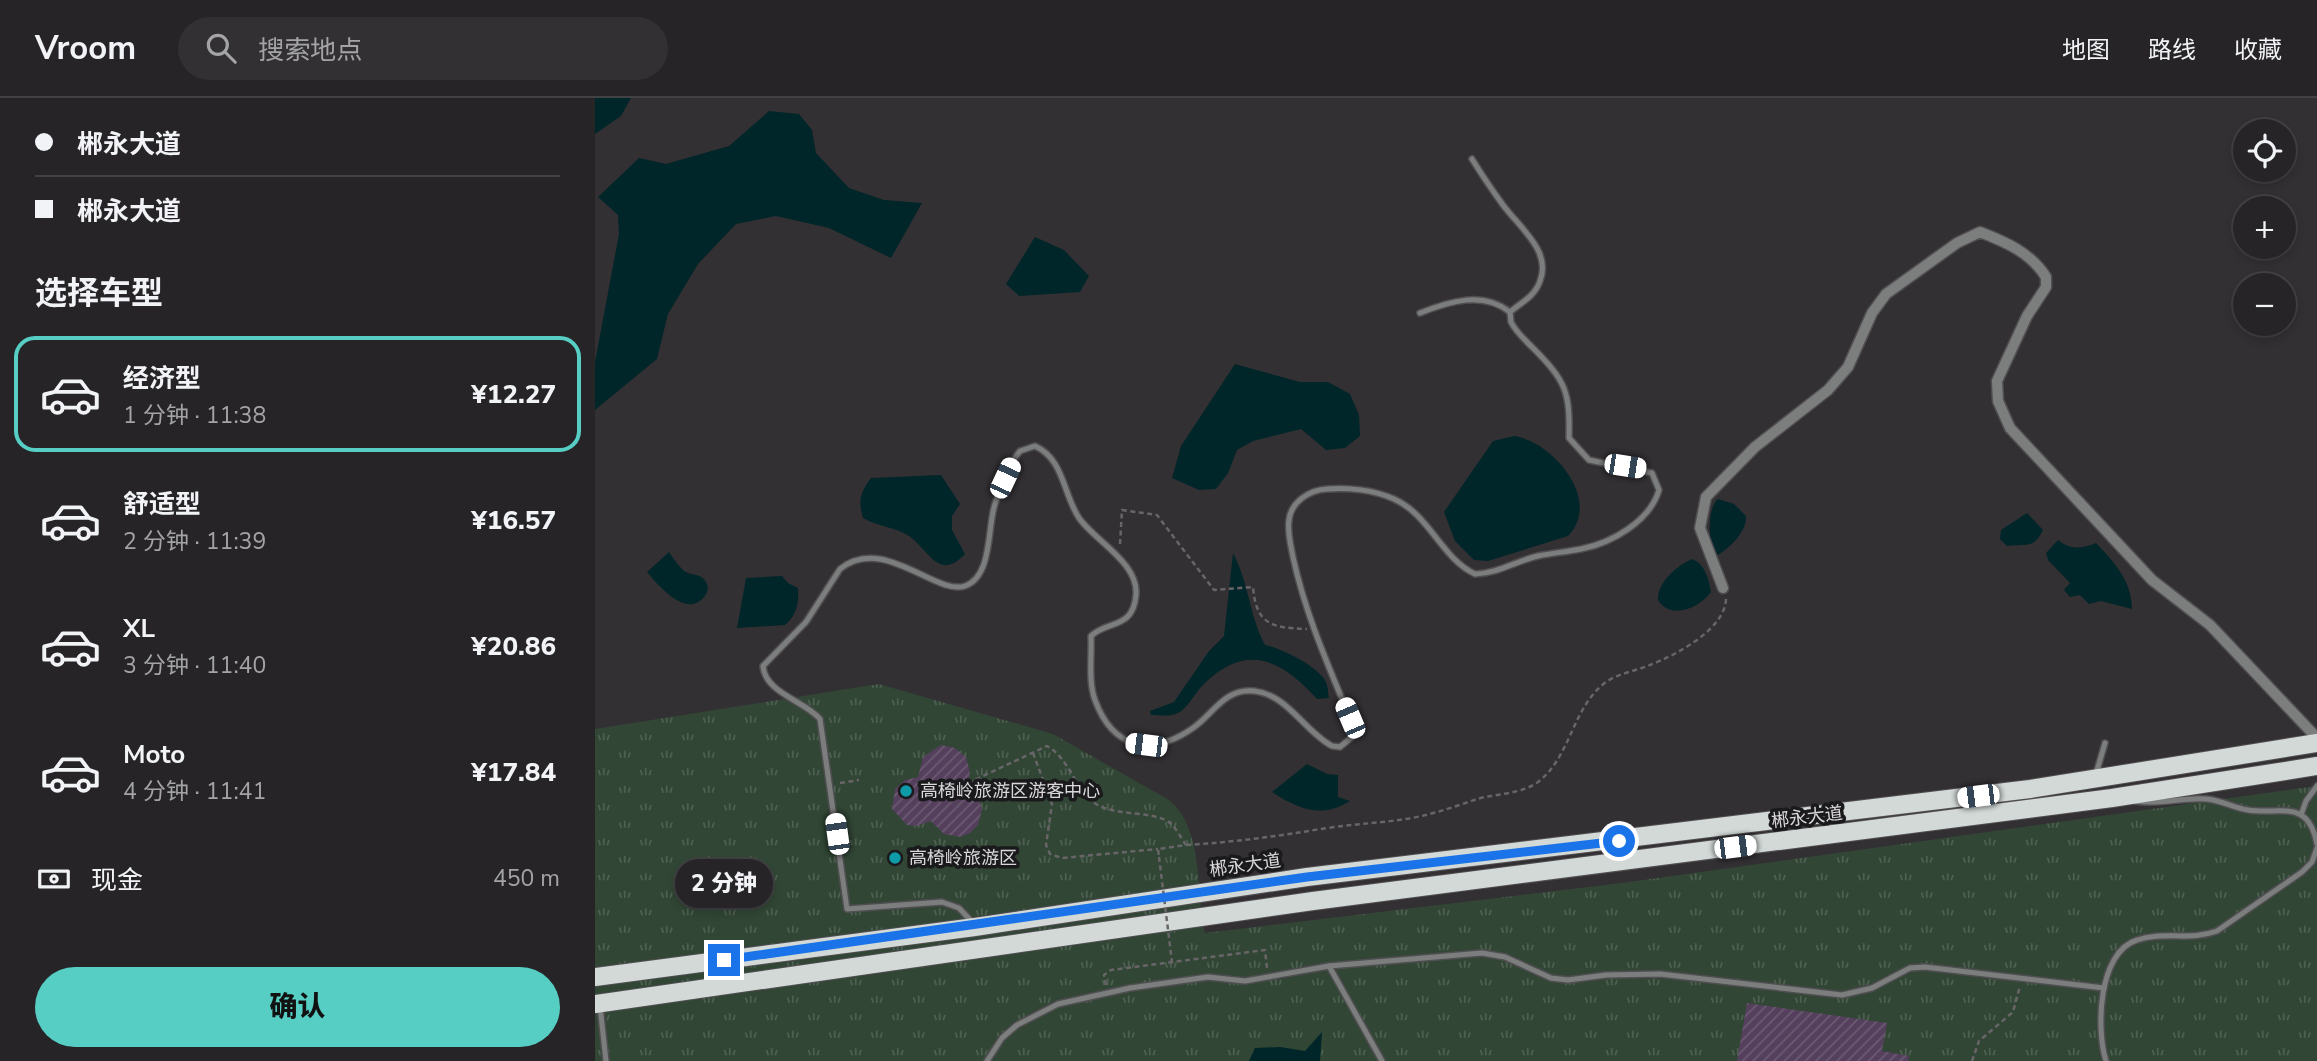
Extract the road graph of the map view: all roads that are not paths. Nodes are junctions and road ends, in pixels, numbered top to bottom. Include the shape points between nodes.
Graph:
1 (1472, 159) dead end
2 (1510, 312) junction
3 (1420, 313) dead end
4 (1723, 588) road end
5 (2317, 741) edge
6 (2105, 743) dead end
7 (2317, 766) edge
8 (2094, 780) junction
9 (2317, 786) edge
10 (2104, 799) junction
11 (2301, 815) junction
12 (2317, 846) edge
13 (975, 927) junction
14 (1329, 966) junction
15 (596, 977) edge
16 (2104, 988) junction
17 (597, 1004) edge
18 (606, 1061) edge
19 (987, 1061) edge
20 (1382, 1061) edge
21 (2106, 1061) edge

1 - 2 lane via 1526,231 1542,261 1542,278 1535,292
2 - 3 lane via 1488,299 1447,303
2 - 13 lane via 1514,329 1559,373 1570,404 1569,438 1576,450 1589,460 1651,473 1660,490 1651,511 1616,535 1584,549 1475,573 1459,563 1421,517 1403,503 1342,488 1311,492 1292,510 1288,522 1303,598 1350,718 1352,737 1340,747 1325,742 1279,701 1251,691 1224,699 1180,736 1146,745 1130,744 1110,729 1095,700 1091,636 1126,618 1136,594 1129,570 1079,517 1050,456 1035,446 1014,458 994,506 984,562 970,584 947,587 901,564 866,560 840,569 806,622 763,666 763,672 820,719 847,909 945,902 965,914
4 - 5 street via 1700,527 1711,491 1755,447 1828,390 1848,367 1872,313 1886,294 1980,232 2033,260 2046,277 2046,287 1997,381 1998,401 2010,428 2152,580 2210,625
5 - 8 highway, 郴永大道
6 - 8 lane
7 - 10 highway, 郴永大道
8 - 10 highway
8 - 13 highway, 郴永大道 via 1307,877
9 - 11 lane
10 - 11 lane via 2166,803 2209,799 2237,808 2280,809
10 - 17 highway, 郴永大道 via 1313,901
11 - 12 lane via 2315,832
12 - 16 lane via 2312,862 2302,872 2217,931 2201,937 2138,939 2125,945
13 - 15 highway, 郴永大道
14 - 16 lane via 1482,953 1505,957 1551,978 1660,974 1825,995 1862,991 1898,972 1925,967
14 - 19 lane via 1245,981 1208,977 1058,1004 1002,1038
14 - 20 lane
15 - 17 highway
16 - 21 lane via 2099,1023
17 - 18 lane

